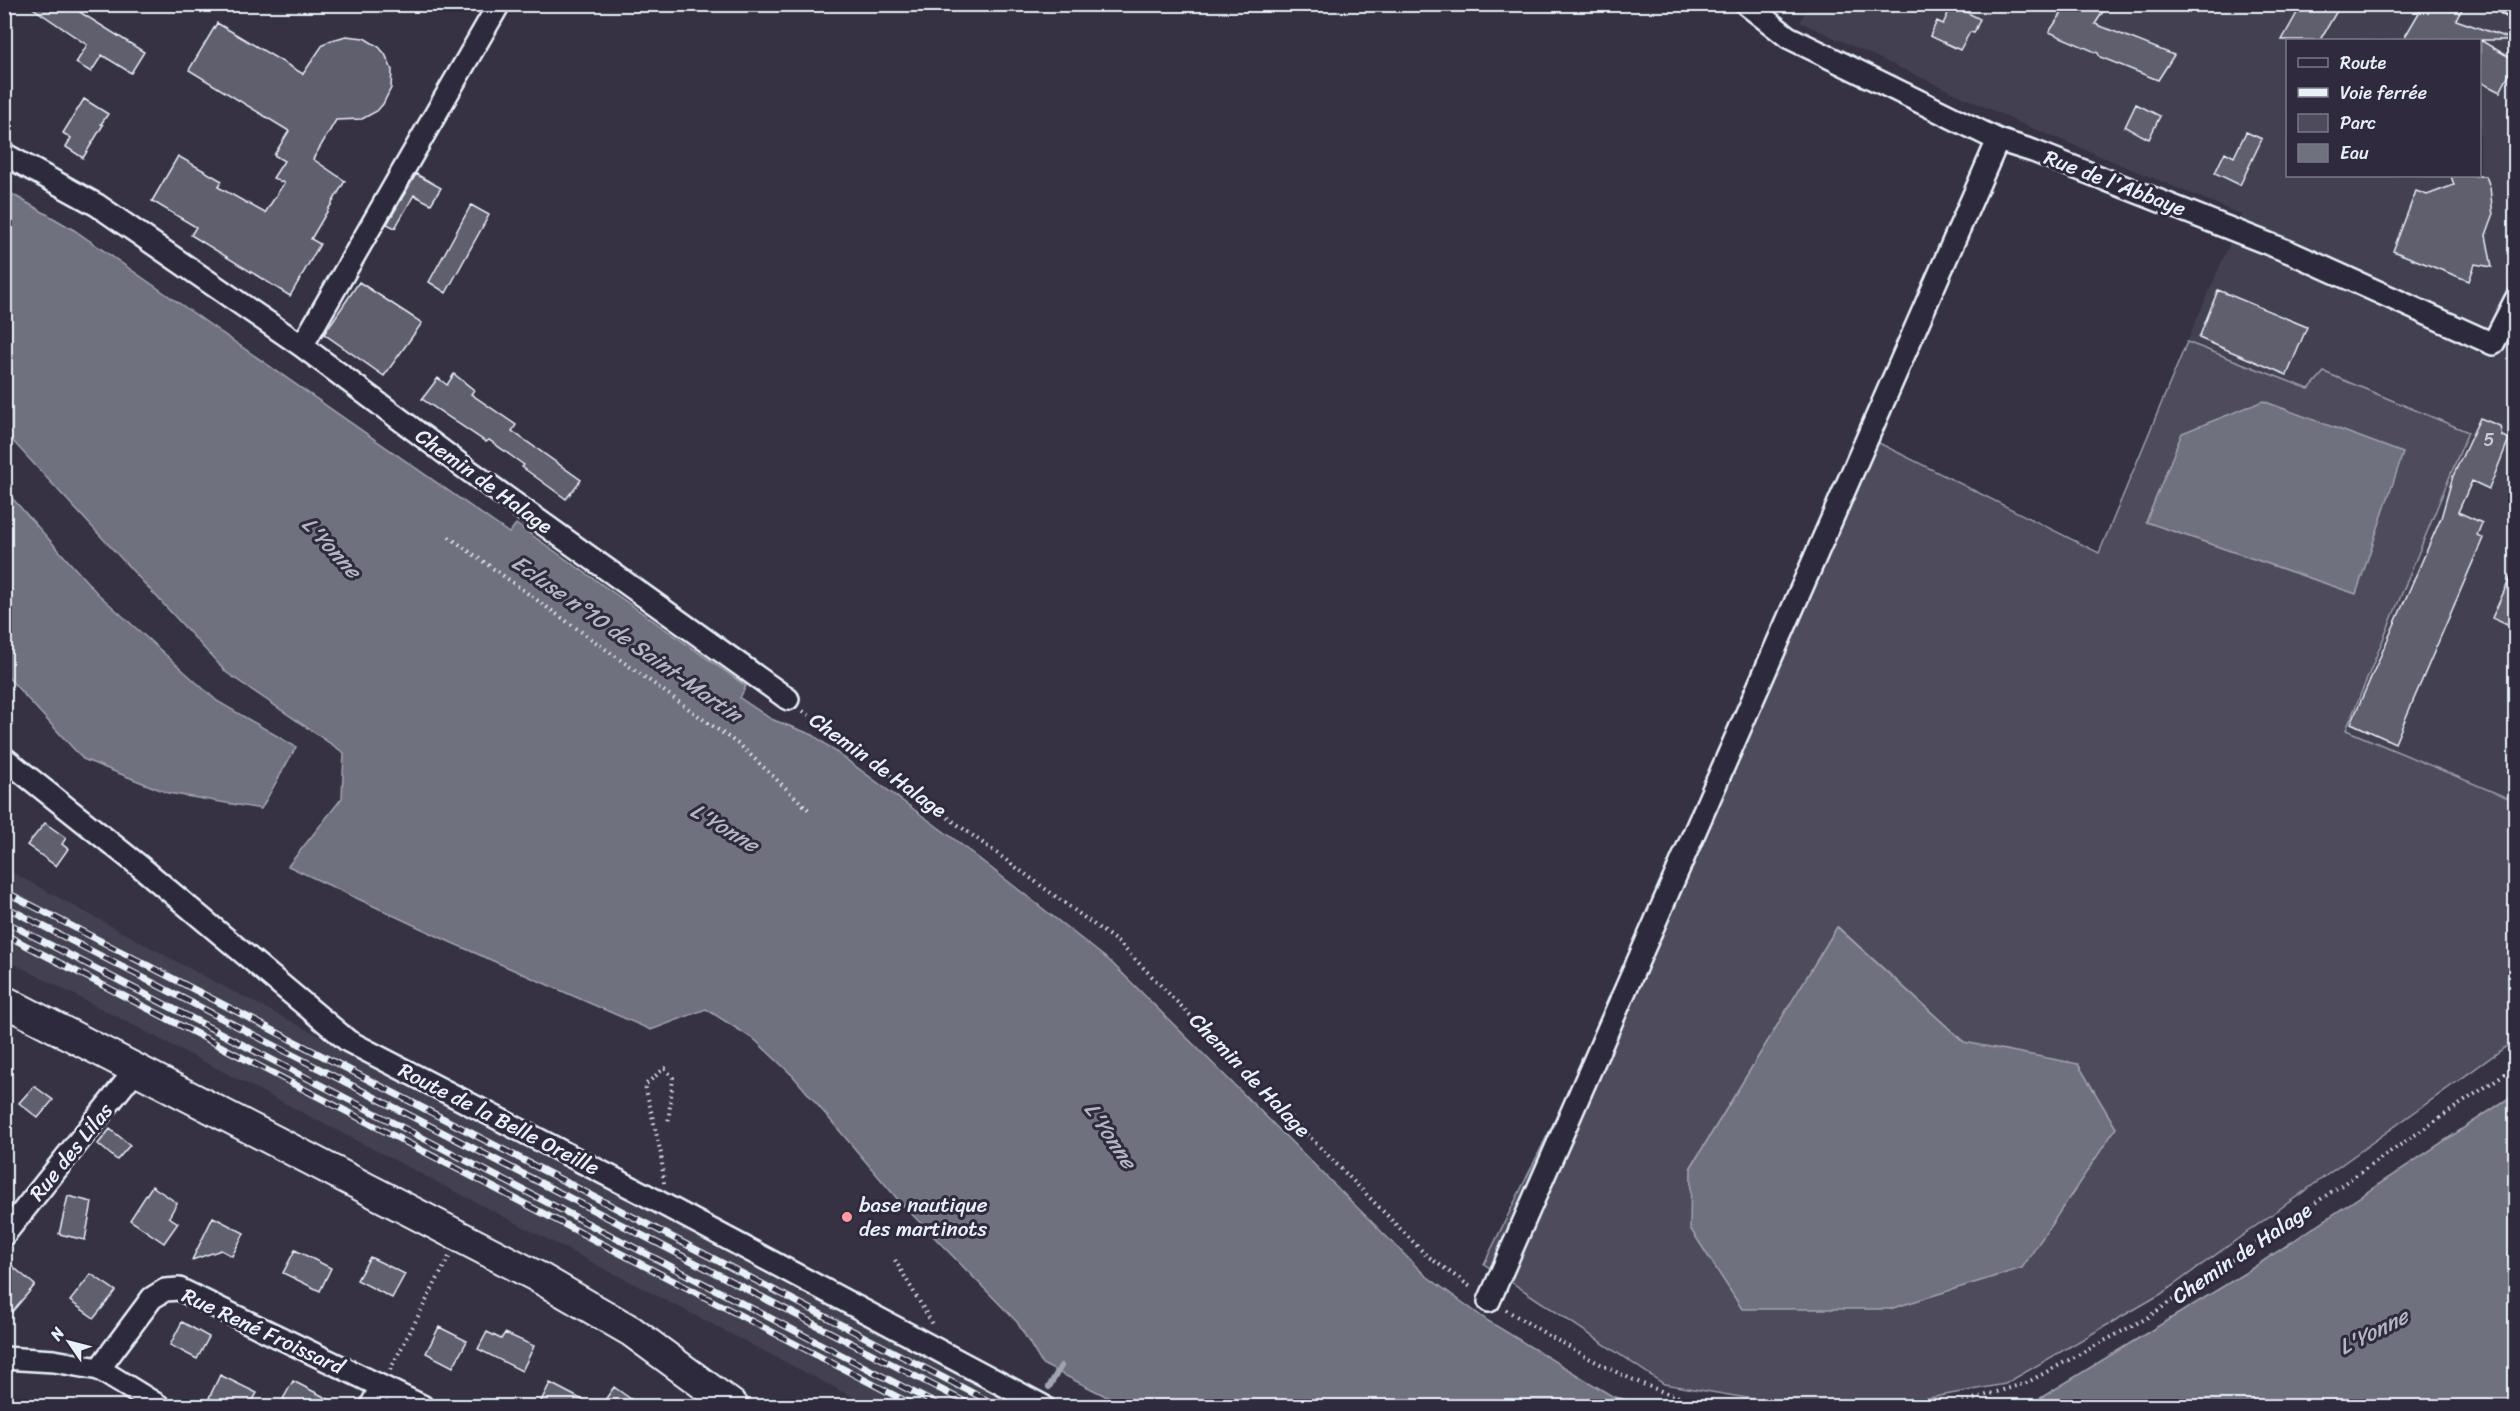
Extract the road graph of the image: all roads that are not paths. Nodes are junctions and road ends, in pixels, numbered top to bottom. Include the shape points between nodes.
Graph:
1 (499, 4) edge
2 (1746, 4) edge
3 (2498, 4) edge
4 (2516, 15) edge
5 (1998, 140) junction
6 (4, 154) edge
7 (2516, 299) edge
8 (302, 346) junction
9 (788, 699) road end
10 (4, 758) edge
11 (4, 1001) edge
12 (137, 1068) junction
13 (4, 1235) edge
14 (1489, 1301) road end
15 (4, 1358) edge
16 (99, 1369) junction
17 (381, 1387) junction
18 (157, 1406) edge
19 (371, 1407) edge
20 (422, 1407) edge
21 (733, 1407) edge
22 (1043, 1407) edge

1 - 8 street
2 - 5 street, Rue de l'Abbaye via 1788,37
3 - 4 lane
5 - 7 street, Rue de l'Abbaye via 2292,253 2493,344
5 - 14 street
6 - 8 street, Chemin de Halage via 97,205
8 - 9 street, Chemin de Halage
10 - 22 street, Route de la Belle Oreille via 348,1041
11 - 12 main road
12 - 13 street, Rue des Lilas
12 - 21 main road via 461,1235 631,1331
15 - 16 street
16 - 17 street, Rue René Froissard via 152,1298 165,1290 179,1289
16 - 18 street
17 - 19 street
17 - 20 street, Rue René Froissard

